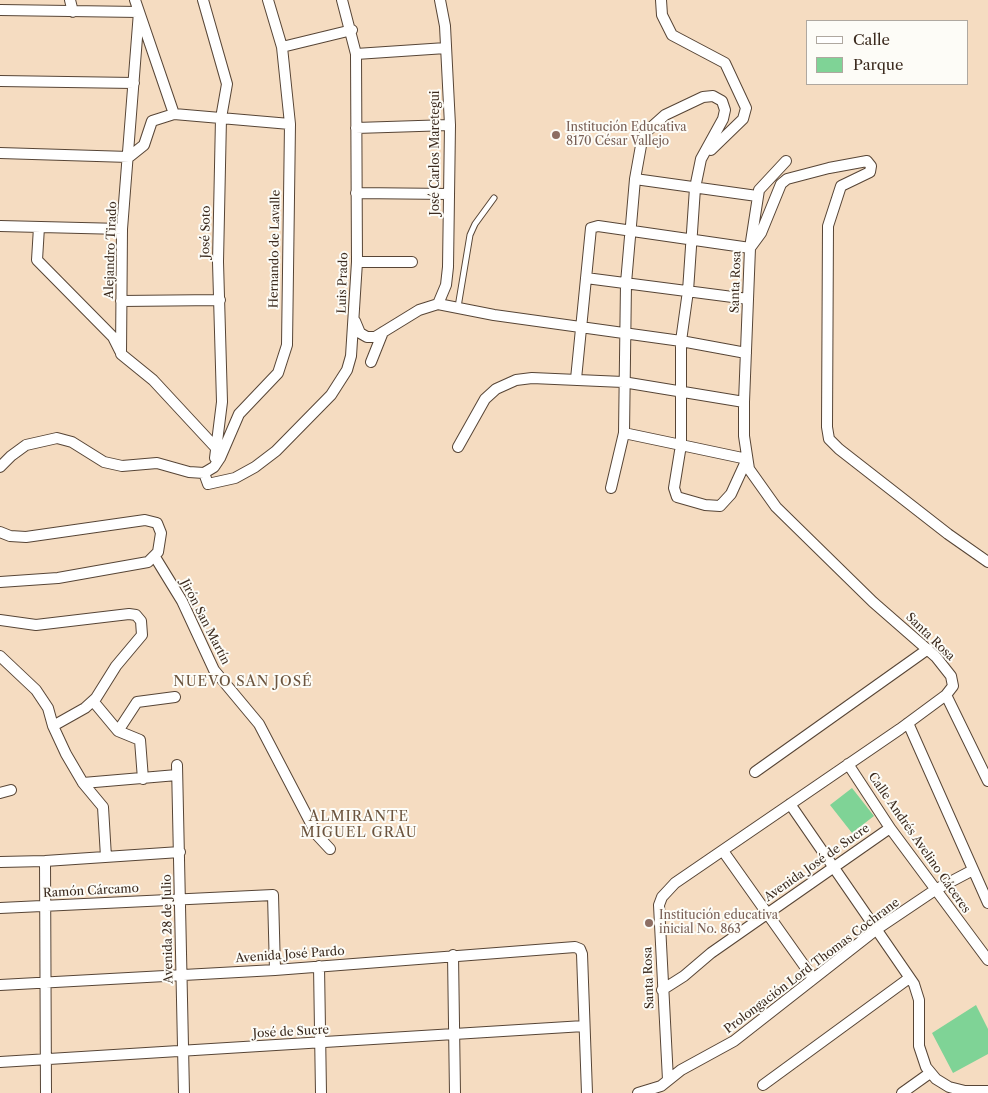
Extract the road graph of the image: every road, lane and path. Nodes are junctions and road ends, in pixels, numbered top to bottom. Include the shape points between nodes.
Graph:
1 (70, 0) edge
2 (135, 0) edge
3 (203, 0) edge
4 (268, 0) edge
5 (342, 0) edge
6 (440, 0) edge
7 (661, 0) edge
8 (0, 10) edge
9 (73, 12) junction
10 (138, 12) junction
11 (352, 30) junction
12 (282, 47) junction
13 (446, 48) junction
14 (356, 54) junction
15 (0, 81) edge
16 (134, 83) junction
17 (174, 114) junction
18 (221, 118) junction
19 (290, 124) junction
20 (450, 125) junction
21 (356, 128) junction
22 (0, 153) edge
23 (129, 157) junction
24 (701, 160) junction
25 (786, 161) dead end
26 (635, 179) junction
27 (695, 188) junction
28 (356, 193) junction
29 (449, 194) junction
30 (757, 196) junction
31 (494, 198) dead end
32 (0, 226) edge
33 (40, 227) junction
34 (122, 229) junction
35 (631, 231) junction
36 (691, 238) junction
37 (750, 248) junction
38 (357, 262) junction
39 (412, 262) dead end
40 (586, 278) junction
41 (626, 282) junction
42 (688, 291) junction
43 (748, 299) junction
44 (220, 300) junction
45 (122, 301) junction
46 (438, 304) junction
47 (458, 307) junction
48 (354, 320) junction
49 (581, 328) junction
50 (383, 332) junction
51 (625, 334) junction
52 (681, 341) junction
53 (746, 353) junction
54 (121, 354) junction
55 (371, 362) dead end
56 (576, 379) junction
57 (623, 382) junction
58 (681, 392) junction
59 (744, 402) junction
60 (624, 433) junction
61 (681, 445) junction
62 (458, 447) dead end
63 (217, 449) junction
64 (747, 458) junction
65 (0, 467) edge
66 (214, 467) junction
67 (204, 473) junction
68 (611, 488) dead end
69 (0, 532) edge
70 (155, 557) junction
71 (988, 562) edge
72 (0, 582) edge
73 (0, 620) edge
74 (928, 649) junction
75 (0, 656) edge
76 (946, 696) junction
77 (176, 697) dead end
78 (93, 700) junction
79 (908, 723) junction
80 (53, 726) junction
81 (118, 731) junction
82 (848, 764) junction
83 (756, 772) dead end
84 (144, 779) junction
85 (988, 781) edge
86 (84, 783) junction
87 (11, 790) dead end
88 (0, 793) edge
89 (790, 804) junction
90 (890, 828) junction
91 (330, 849) dead end
92 (723, 851) junction
93 (180, 852) junction
94 (106, 858) junction
95 (0, 862) edge
96 (45, 862) junction
97 (833, 866) junction
98 (973, 870) junction
99 (935, 890) junction
100 (180, 899) junction
101 (988, 903) edge
102 (45, 906) junction
103 (0, 908) edge
104 (767, 913) junction
105 (877, 929) junction
106 (453, 955) junction
107 (988, 960) edge
108 (319, 966) junction
109 (275, 970) junction
110 (181, 975) junction
111 (813, 978) junction
112 (908, 978) junction
113 (45, 983) junction
114 (0, 985) edge
115 (662, 990) junction
116 (584, 1026) junction
117 (454, 1035) junction
118 (320, 1043) junction
119 (182, 1051) junction
120 (46, 1059) junction
121 (0, 1062) edge
122 (930, 1073) junction
123 (668, 1080) junction
124 (763, 1085) dead end
125 (988, 1090) edge
126 (46, 1093) edge
127 (184, 1093) edge
128 (321, 1093) edge
129 (455, 1093) edge
130 (587, 1093) edge
131 (638, 1093) edge
132 (902, 1093) edge

1 - 9 street
2 - 10 street, Alejandro Tirado
3 - 18 street, José Soto via 227,84
4 - 12 street, Hernando de Lavalle
5 - 11 street, Luis Prado
6 - 13 street, José Carlos Maretegui
7 - 24 street via 662,15 672,34 725,63 746,108 743,119
8 - 9 street
9 - 10 street
10 - 16 street, Alejandro Tirado
10 - 17 street, Alejandro Tirado
11 - 12 street
11 - 14 street, Luis Prado
12 - 19 street, Hernando de Lavalle
13 - 14 street
13 - 20 street, José Carlos Maretegui
14 - 21 street, Luis Prado
15 - 16 street
16 - 23 street, Alejandro Tirado
17 - 18 street
17 - 23 street via 152,121 144,144
18 - 19 street
18 - 44 street, José Soto
19 - 66 street, Hernando de Lavalle via 287,345 278,373 239,414
20 - 21 street
20 - 29 street, José Carlos Maretegui
21 - 28 street, Luis Prado
22 - 23 street
23 - 34 street, Alejandro Tirado
24 - 26 street via 725,110 722,101 708,95 665,115 646,132
24 - 27 street
25 - 30 street, Santa Rosa via 760,188
26 - 27 street
26 - 35 street
27 - 30 street
27 - 36 street
28 - 29 street
28 - 38 street, Luis Prado
29 - 46 street, José Carlos Maretegui via 448,267 446,285
30 - 37 street, Santa Rosa
31 - 47 lane via 470,235
32 - 33 street
33 - 34 street
33 - 54 street via 37,260 113,337
34 - 45 street, Alejandro Tirado
35 - 36 street
35 - 40 street via 598,226 591,228
35 - 41 street
36 - 37 street
36 - 42 street
37 - 43 street, Santa Rosa
37 - 71 street via 761,233 780,184 787,179 829,168 870,163 870,172 841,186 828,223 829,439
38 - 39 street
38 - 48 street, Luis Prado
40 - 41 street
40 - 49 street
41 - 42 street
41 - 51 street
42 - 43 street
42 - 52 street
43 - 53 street, Santa Rosa
44 - 45 street
44 - 63 street, José Soto via 222,402
45 - 54 street, Alejandro Tirado
46 - 47 street
46 - 50 street via 419,310
47 - 49 street
48 - 50 street via 360,333 367,337
48 - 67 street, Luis Prado via 347,370 313,415 256,467 235,478 208,484
49 - 51 street
49 - 56 street
50 - 55 street
51 - 52 street
51 - 57 street
52 - 53 street
52 - 58 street
53 - 59 street, Santa Rosa
54 - 63 street via 160,386
56 - 57 street
56 - 62 street via 516,380 496,389 478,409
57 - 58 street
57 - 60 street
58 - 59 street
58 - 61 street
59 - 64 street, Santa Rosa
60 - 61 street
60 - 68 street
61 - 64 street
61 - 64 street via 674,488 677,497 705,505 720,506 725,502
63 - 66 street, José Soto
64 - 74 street, Santa Rosa via 753,477 776,508 873,602
65 - 67 street via 26,445 57,438 72,442 96,458 113,464 131,466 156,462
66 - 67 street
69 - 70 street via 26,537 152,520 161,533 161,546
70 - 72 street via 138,565 58,578
70 - 91 street, Jirón San Martín via 182,601 214,670 259,724 317,835
73 - 78 street via 36,625 136,615 141,620 142,635
74 - 76 street, Santa Rosa via 951,676 953,686
74 - 83 street
75 - 80 street via 36,690 48,708
76 - 79 street, Santa Rosa
76 - 85 street
77 - 81 street via 138,702
78 - 80 street
78 - 81 street
79 - 82 street, Santa Rosa
79 - 98 street
80 - 86 street
81 - 84 street via 140,740
82 - 89 street, Santa Rosa
82 - 90 street, Calle Andrés Avelino Cáceres
84 - 86 street
84 - 93 street, Avenida 28 de Julio via 177,770
86 - 94 street via 103,808
87 - 88 street
89 - 92 street, Santa Rosa
89 - 97 street
90 - 97 street, Avenida José de Sucre
90 - 99 street, Calle Andrés Avelino Cáceres
92 - 104 street
92 - 115 street, Santa Rosa via 675,883 662,897 659,905
93 - 94 street
93 - 100 street, Avenida 28 de Julio
94 - 96 street
95 - 96 street
96 - 102 street
97 - 104 street, Avenida José de Sucre
97 - 105 street
98 - 99 street, Prolongación Lord Thomas Cochrane
98 - 101 street
99 - 105 street, Prolongación Lord Thomas Cochrane
99 - 107 street, Calle Andrés Avelino Cáceres
100 - 102 street, Ramón Cárcamo
100 - 109 street, Ramón Cárcamo via 273,895
100 - 110 street, Avenida 28 de Julio
102 - 103 street, Ramón Cárcamo
102 - 113 street
104 - 111 street
104 - 115 street, Avenida José de Sucre
105 - 111 street, Prolongación Lord Thomas Cochrane
105 - 112 street
106 - 108 street, Avenida José Pardo
106 - 116 street, Avenida José Pardo via 580,949
106 - 117 street
108 - 109 street, Avenida José Pardo
108 - 118 street
109 - 110 street, Avenida José Pardo
110 - 113 street, Avenida José Pardo
110 - 119 street, Avenida 28 de Julio
111 - 123 street, Prolongación Lord Thomas Cochrane via 734,1041
112 - 122 street via 918,992 919,1046
112 - 124 street
113 - 114 street, Avenida José Pardo
113 - 120 street
115 - 123 street, Santa Rosa
116 - 117 street, José de Sucre
116 - 130 street
117 - 118 street, José de Sucre
117 - 129 street
118 - 119 street, José de Sucre
118 - 128 street
119 - 120 street, José de Sucre
119 - 127 street, Avenida 28 de Julio
120 - 121 street, José de Sucre
120 - 126 street
122 - 125 street via 956,1089
122 - 132 street
123 - 131 street, Prolongación Lord Thomas Cochrane via 661,1086

